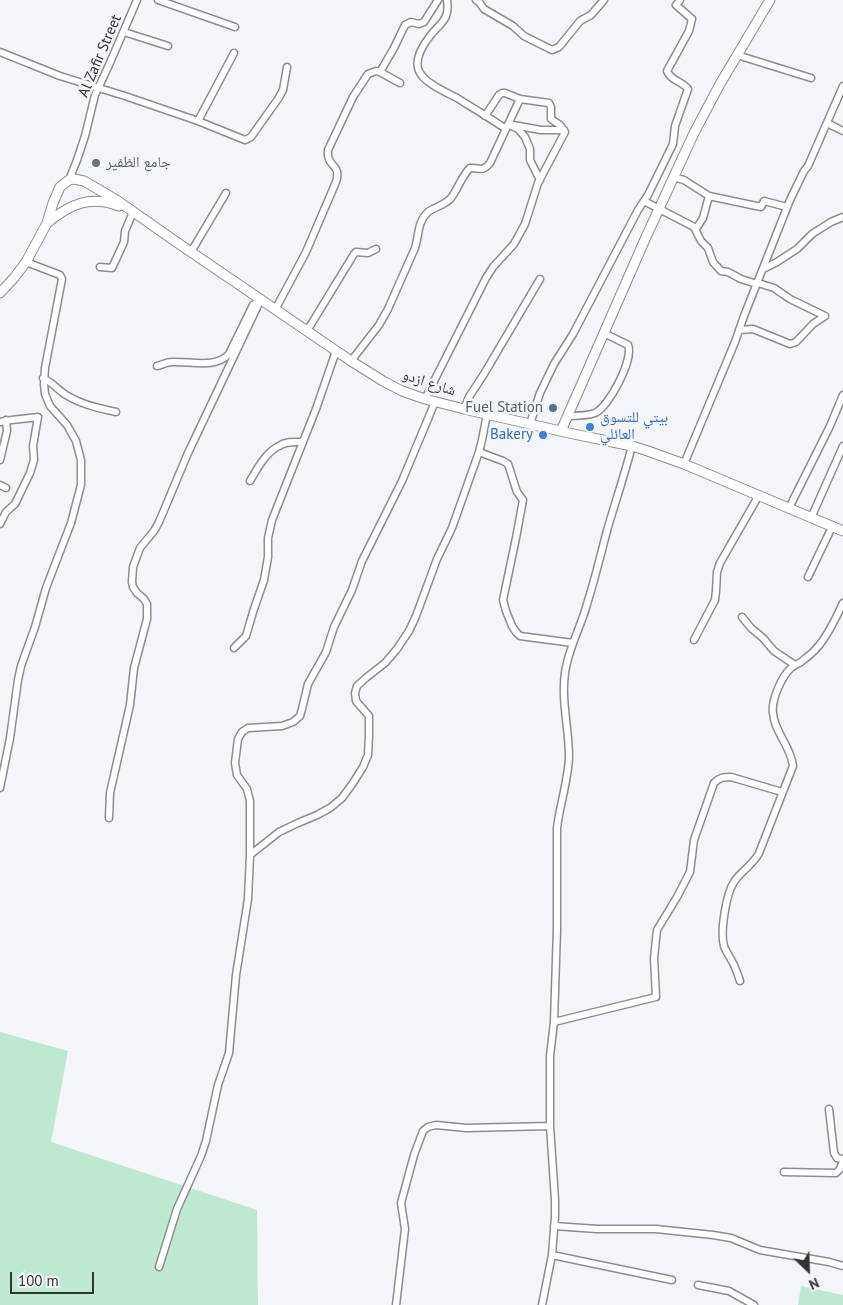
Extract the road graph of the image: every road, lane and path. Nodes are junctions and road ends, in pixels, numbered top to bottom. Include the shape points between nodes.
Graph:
1 (137, 0) edge
2 (158, 0) edge
3 (438, 0) edge
4 (447, 0) edge
5 (476, 0) edge
6 (604, 0) edge
7 (679, 0) edge
8 (770, 0) edge
9 (235, 26) dead end
10 (124, 32) junction
11 (168, 46) dead end
12 (0, 52) edge
13 (234, 53) dead end
14 (737, 55) junction
15 (287, 67) dead end
16 (380, 72) junction
17 (811, 78) dead end
18 (400, 84) dead end
19 (843, 86) edge
20 (98, 88) junction
21 (520, 99) junction
22 (486, 116) junction
23 (198, 121) junction
24 (827, 123) junction
25 (507, 126) junction
26 (564, 130) junction
27 (843, 131) edge
28 (673, 177) junction
29 (69, 180) junction
30 (540, 180) junction
31 (226, 193) dead end
32 (709, 196) junction
33 (644, 201) junction
34 (787, 206) junction
35 (659, 209) junction
36 (131, 211) junction
37 (843, 217) edge
38 (47, 223) junction
39 (696, 229) junction
40 (376, 249) dead end
41 (191, 252) junction
42 (26, 262) junction
43 (100, 267) dead end
44 (763, 269) junction
45 (540, 279) dead end
46 (757, 284) junction
47 (0, 294) edge
48 (260, 302) junction
49 (276, 310) junction
50 (739, 330) junction
51 (308, 331) junction
52 (604, 333) junction
53 (336, 351) junction
54 (351, 361) junction
55 (157, 366) dead end
56 (43, 378) junction
57 (843, 395) edge
58 (425, 399) junction
59 (435, 402) junction
60 (464, 409) junction
61 (116, 412) dead end
62 (487, 414) junction
63 (567, 416) junction
64 (3, 421) edge
65 (530, 424) junction
66 (561, 431) junction
67 (303, 442) junction
68 (632, 446) junction
69 (843, 446) edge
70 (479, 452) junction
71 (0, 460) edge
72 (684, 464) junction
73 (250, 481) dead end
74 (759, 495) junction
75 (788, 508) junction
76 (811, 518) junction
77 (0, 524) edge
78 (832, 527) junction
79 (843, 531) edge
80 (808, 577) dead end
81 (843, 603) edge
82 (742, 618) dead end
83 (694, 640) dead end
84 (573, 643) junction
85 (234, 648) dead end
86 (795, 665) junction
87 (0, 788) edge
88 (782, 792) junction
89 (109, 818) dead end
90 (250, 855) junction
91 (740, 981) dead end
92 (554, 1022) junction
93 (829, 1109) dead end
94 (550, 1126) junction
95 (843, 1160) edge
96 (784, 1172) dead end
97 (554, 1226) junction
98 (552, 1255) junction
99 (843, 1266) edge
100 (159, 1267) dead end
101 (672, 1280) dead end
102 (698, 1285) dead end
103 (396, 1305) edge
104 (542, 1305) edge
105 (754, 1305) edge

1 - 10 street, Al Zafir Street
2 - 9 street
3 - 16 street via 424,22 405,25
4 - 22 street via 447,15 422,50 418,69 424,78
5 - 6 street via 524,36 552,50 560,47 580,21 591,16
7 - 33 street via 676,6 691,17 692,23 668,71 670,77 686,86 688,92 675,126 673,144
8 - 14 street
10 - 11 street
10 - 20 street, Al Zafir Street
12 - 20 street
13 - 23 street
14 - 17 street
14 - 28 street
15 - 23 street via 281,95 248,139
16 - 18 street
16 - 49 street via 371,72 364,78 330,143 327,157 338,171 336,182 306,252
19 - 24 street
20 - 23 street
20 - 29 street, Al Zafir Street
21 - 22 street via 502,93
21 - 25 street
21 - 26 street via 549,103 551,119
22 - 25 street
24 - 27 street
24 - 34 street
25 - 26 street
25 - 30 street via 518,129 525,137 530,148 530,160
25 - 54 street via 488,166 479,170 470,168 449,200 428,212 422,220 417,242 388,309
26 - 30 street
28 - 32 street
28 - 35 street
29 - 36 street, شارع ازدو via 84,181
29 - 38 street via 56,194
30 - 58 street via 525,224 514,244 486,278
31 - 41 street
32 - 34 street via 750,206 761,207 764,201
32 - 39 street
33 - 35 street
33 - 65 street via 554,364
34 - 44 street
35 - 39 street
35 - 52 street
36 - 38 street via 108,202 88,201 67,209
36 - 41 street, شارع ازدو
36 - 43 street via 124,242 112,268
37 - 44 street via 812,234 797,249
38 - 42 street
39 - 46 street via 720,271
40 - 51 street via 354,254
41 - 48 street, شارع ازدو
42 - 47 street
42 - 56 street via 60,275 62,279
44 - 46 street
45 - 60 street
46 - 50 street
46 - 50 street via 774,288 826,316 790,344 753,330
48 - 49 street, شارع ازدو
48 - 55 street via 253,305 225,358 216,362 172,362
48 - 89 street via 188,453 160,522 140,548 133,567 132,582 147,604 147,619 134,668 130,705 110,793
49 - 51 street, شارع ازدو
50 - 72 street
51 - 53 street, شارع ازدو
52 - 63 street
52 - 63 street via 628,345 629,358 603,407 594,413
53 - 54 street, شارع ازدو
53 - 67 street
54 - 58 street, شارع ازدو via 397,388
56 - 61 street via 80,403
56 - 87 street via 50,406 72,433 79,449 81,485 72,523 46,588 21,666
57 - 75 street
58 - 59 street, شارع ازدو
59 - 60 street, شارع ازدو
59 - 90 street via 402,481 362,561 326,652 308,684 300,716 282,726 248,728 238,738 235,763 237,775 250,801
60 - 62 street, شارع ازدو
62 - 65 street, شارع ازدو
62 - 70 street
63 - 66 street
64 - 71 street via 7,431
64 - 77 street via 38,417 30,473 15,504
65 - 66 street, شارع ازدو
66 - 68 street, شارع ازدو
67 - 73 street via 280,445
67 - 85 street via 272,520 264,580 248,631
68 - 72 street, شارع ازدو
68 - 84 street via 583,620
69 - 76 street
70 - 84 street via 508,464 523,504 503,600 512,626 526,638
70 - 90 street via 452,528 409,631 385,663 357,686 356,701 370,719 368,755 354,783 330,808 279,832
72 - 74 street, شارع ازدو
74 - 75 street, شارع ازدو
74 - 83 street via 720,563 714,600
75 - 76 street, شارع ازدو
76 - 78 street, شارع ازدو
78 - 79 street, شارع ازدو
78 - 80 street
81 - 86 street via 822,642
82 - 86 street via 770,648
84 - 92 street via 564,688 569,759 557,828
86 - 88 street via 778,690 772,711 792,756 793,766
88 - 91 street via 756,859 734,882 726,902 724,946
88 - 92 street via 731,777 723,777 714,783 694,840 688,878 657,930 654,958 656,997
90 - 100 street via 248,900 228,1053 206,1141 177,1209
92 - 94 street via 550,1056
93 - 95 street via 834,1153
94 - 97 street
94 - 103 street via 466,1128 436,1125 424,1131 401,1203 405,1229
95 - 96 street via 836,1173
97 - 98 street
97 - 99 street via 656,1229 713,1235 731,1238 760,1250
98 - 101 street
98 - 104 street
102 - 105 street via 729,1291

